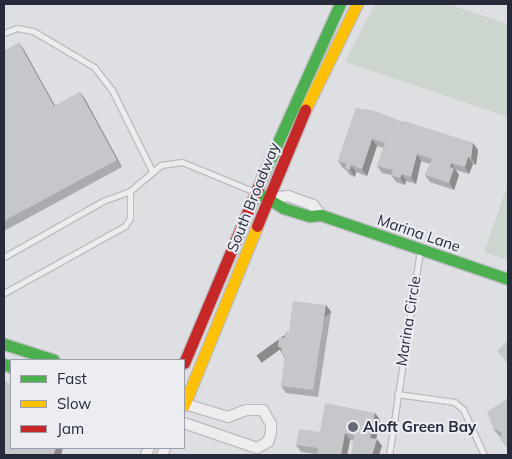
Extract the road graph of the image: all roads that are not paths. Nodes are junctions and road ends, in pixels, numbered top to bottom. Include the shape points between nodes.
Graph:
1 (340, 4) edge
2 (357, 4) edge
3 (4, 33) edge
4 (152, 171) junction
5 (130, 191) junction
6 (255, 192) junction
7 (269, 198) junction
8 (420, 248) junction
9 (4, 257) edge
10 (508, 279) edge
11 (4, 293) edge
12 (4, 344) edge
13 (51, 359) edge
14 (185, 361) edge
15 (397, 394) junction
16 (185, 402) edge
17 (185, 404) edge
18 (185, 424) edge
19 (388, 455) edge
20 (484, 455) edge

1 - 6 street, South Broadway
2 - 7 street, South Broadway via 308,103
3 - 4 lane via 17,28 33,31 94,67 112,90
4 - 5 lane
4 - 6 lane via 169,163 182,162
5 - 9 lane via 103,201
5 - 11 lane via 130,218 125,226
6 - 7 street, Marina Lane
6 - 14 street, South Broadway
7 - 8 street, Marina Lane via 283,208 310,216 321,215
7 - 16 street, South Broadway
8 - 10 street, Marina Lane
8 - 15 lane, Marina Circle
12 - 13 street
15 - 19 lane, Marina Circle
15 - 20 lane via 454,402 463,409
17 - 18 street via 228,417 246,410 263,410 272,424 268,442 257,448

